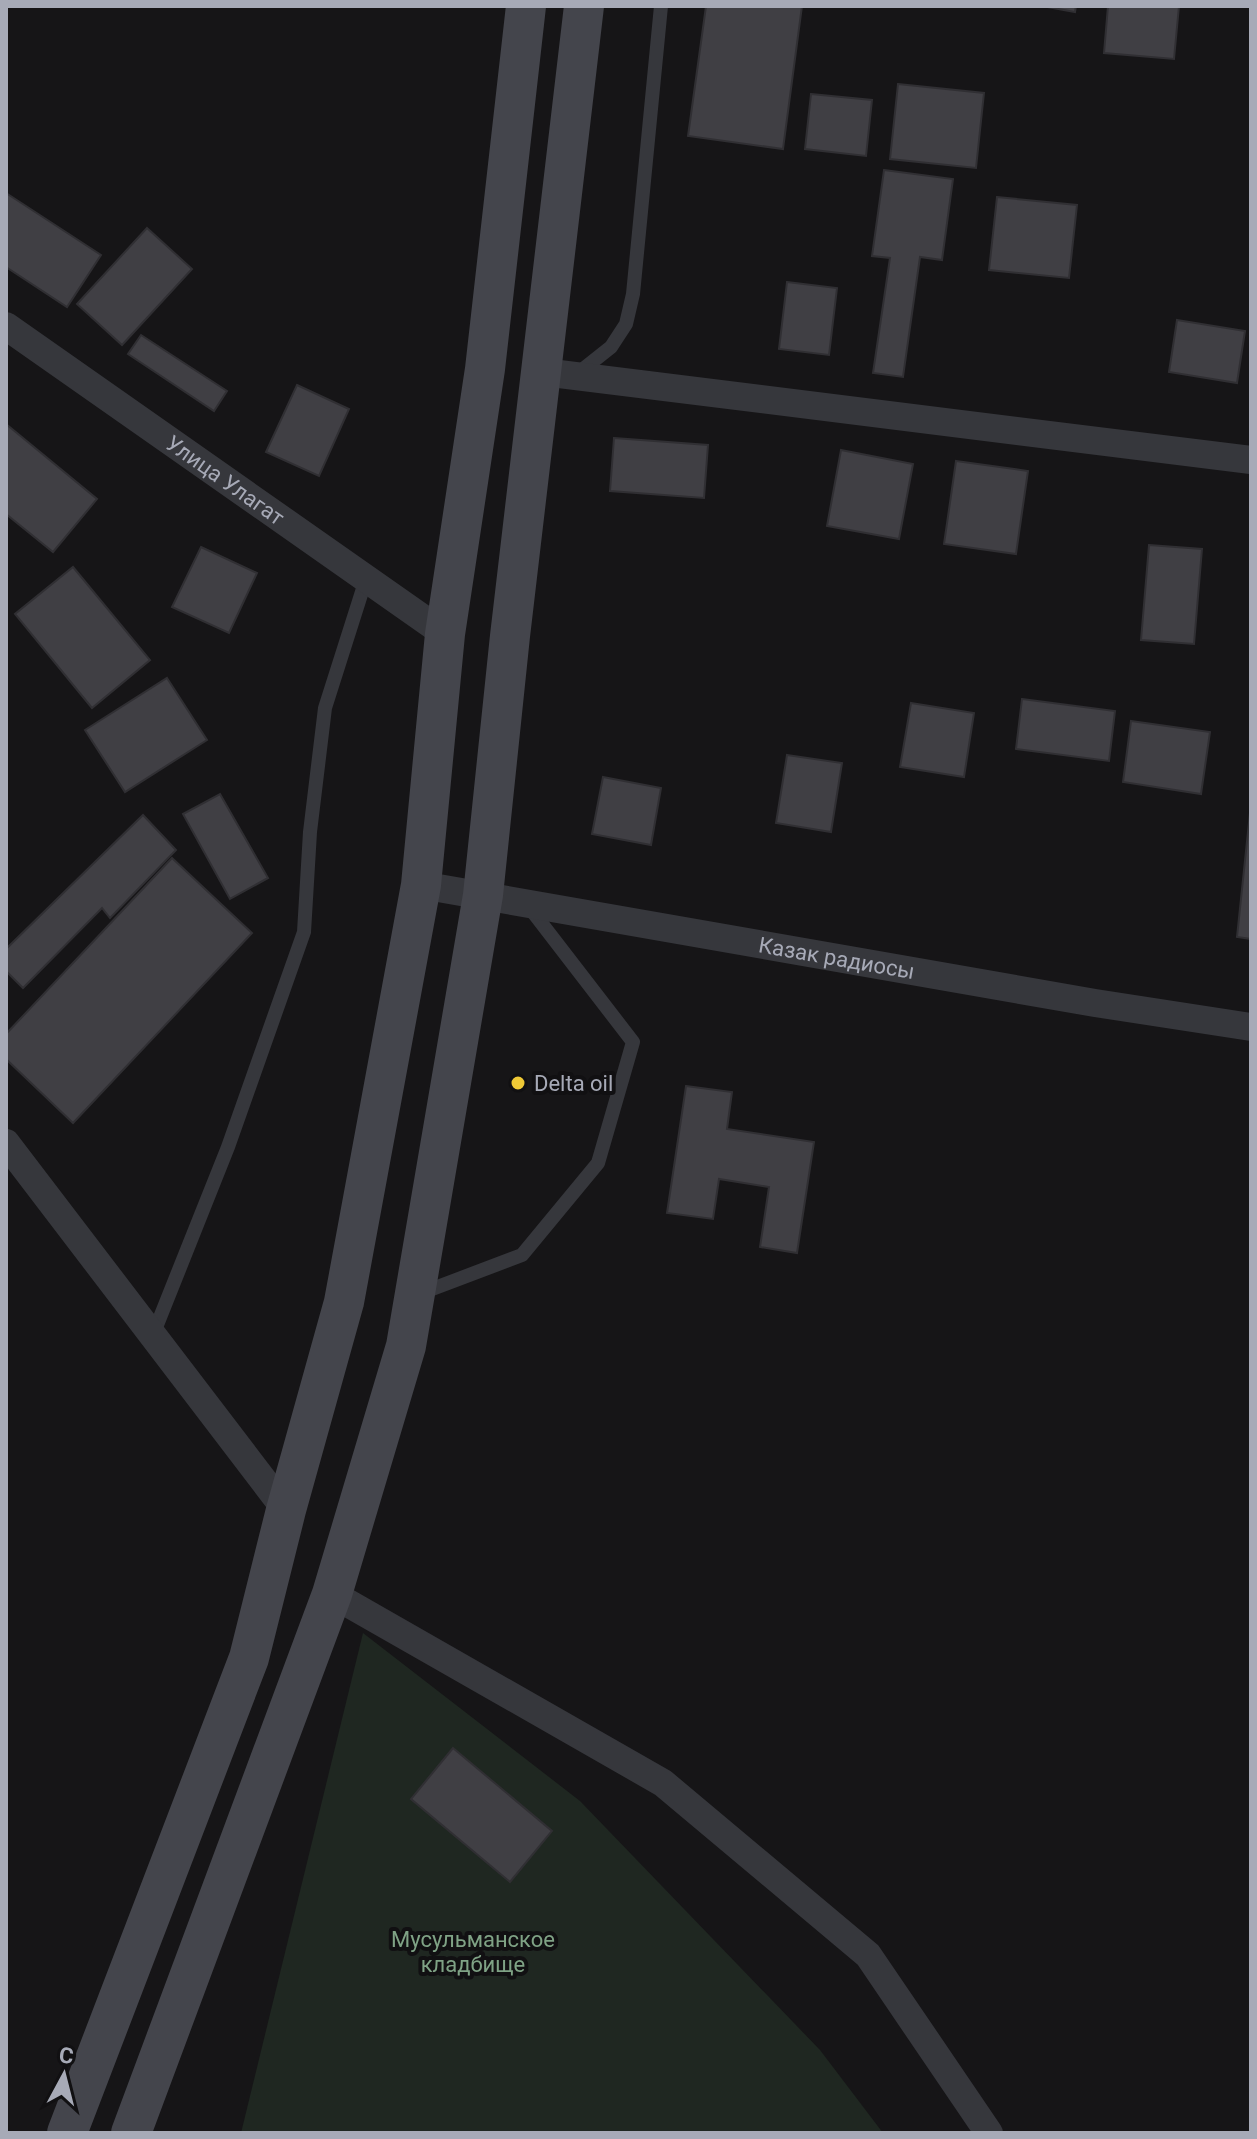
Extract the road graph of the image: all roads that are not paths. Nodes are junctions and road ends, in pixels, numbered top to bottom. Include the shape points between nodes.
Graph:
1 (526, 6) edge
2 (584, 6) edge
3 (661, 6) edge
4 (6, 326) edge
5 (559, 374) junction
6 (1251, 460) edge
7 (366, 579) junction
8 (445, 634) junction
9 (421, 885) junction
10 (483, 895) junction
11 (526, 904) junction
12 (1251, 1027) edge
13 (6, 1143) edge
14 (414, 1296) junction
15 (153, 1336) junction
16 (286, 1510) junction
17 (332, 1594) junction
18 (67, 2133) edge
19 (131, 2133) edge
20 (989, 2133) edge

1 - 8 main road via 485,369
2 - 5 main road
3 - 5 lane via 626,324 611,347
4 - 7 street, Улица Улагат
5 - 6 street
5 - 10 main road via 510,636
7 - 8 street, Улица Улагат
7 - 15 lane via 325,708 304,932 228,1147
8 - 9 main road
9 - 10 street, Казак радиосы
9 - 16 main road via 344,1302
10 - 11 street, Казак радиосы
10 - 14 main road
11 - 12 street, Казак радиосы
11 - 14 lane via 633,1042 598,1163 522,1255
13 - 15 street
14 - 17 main road via 406,1346
15 - 16 street
16 - 18 main road via 249,1658
17 - 19 main road
17 - 20 street via 663,1783 868,1955

